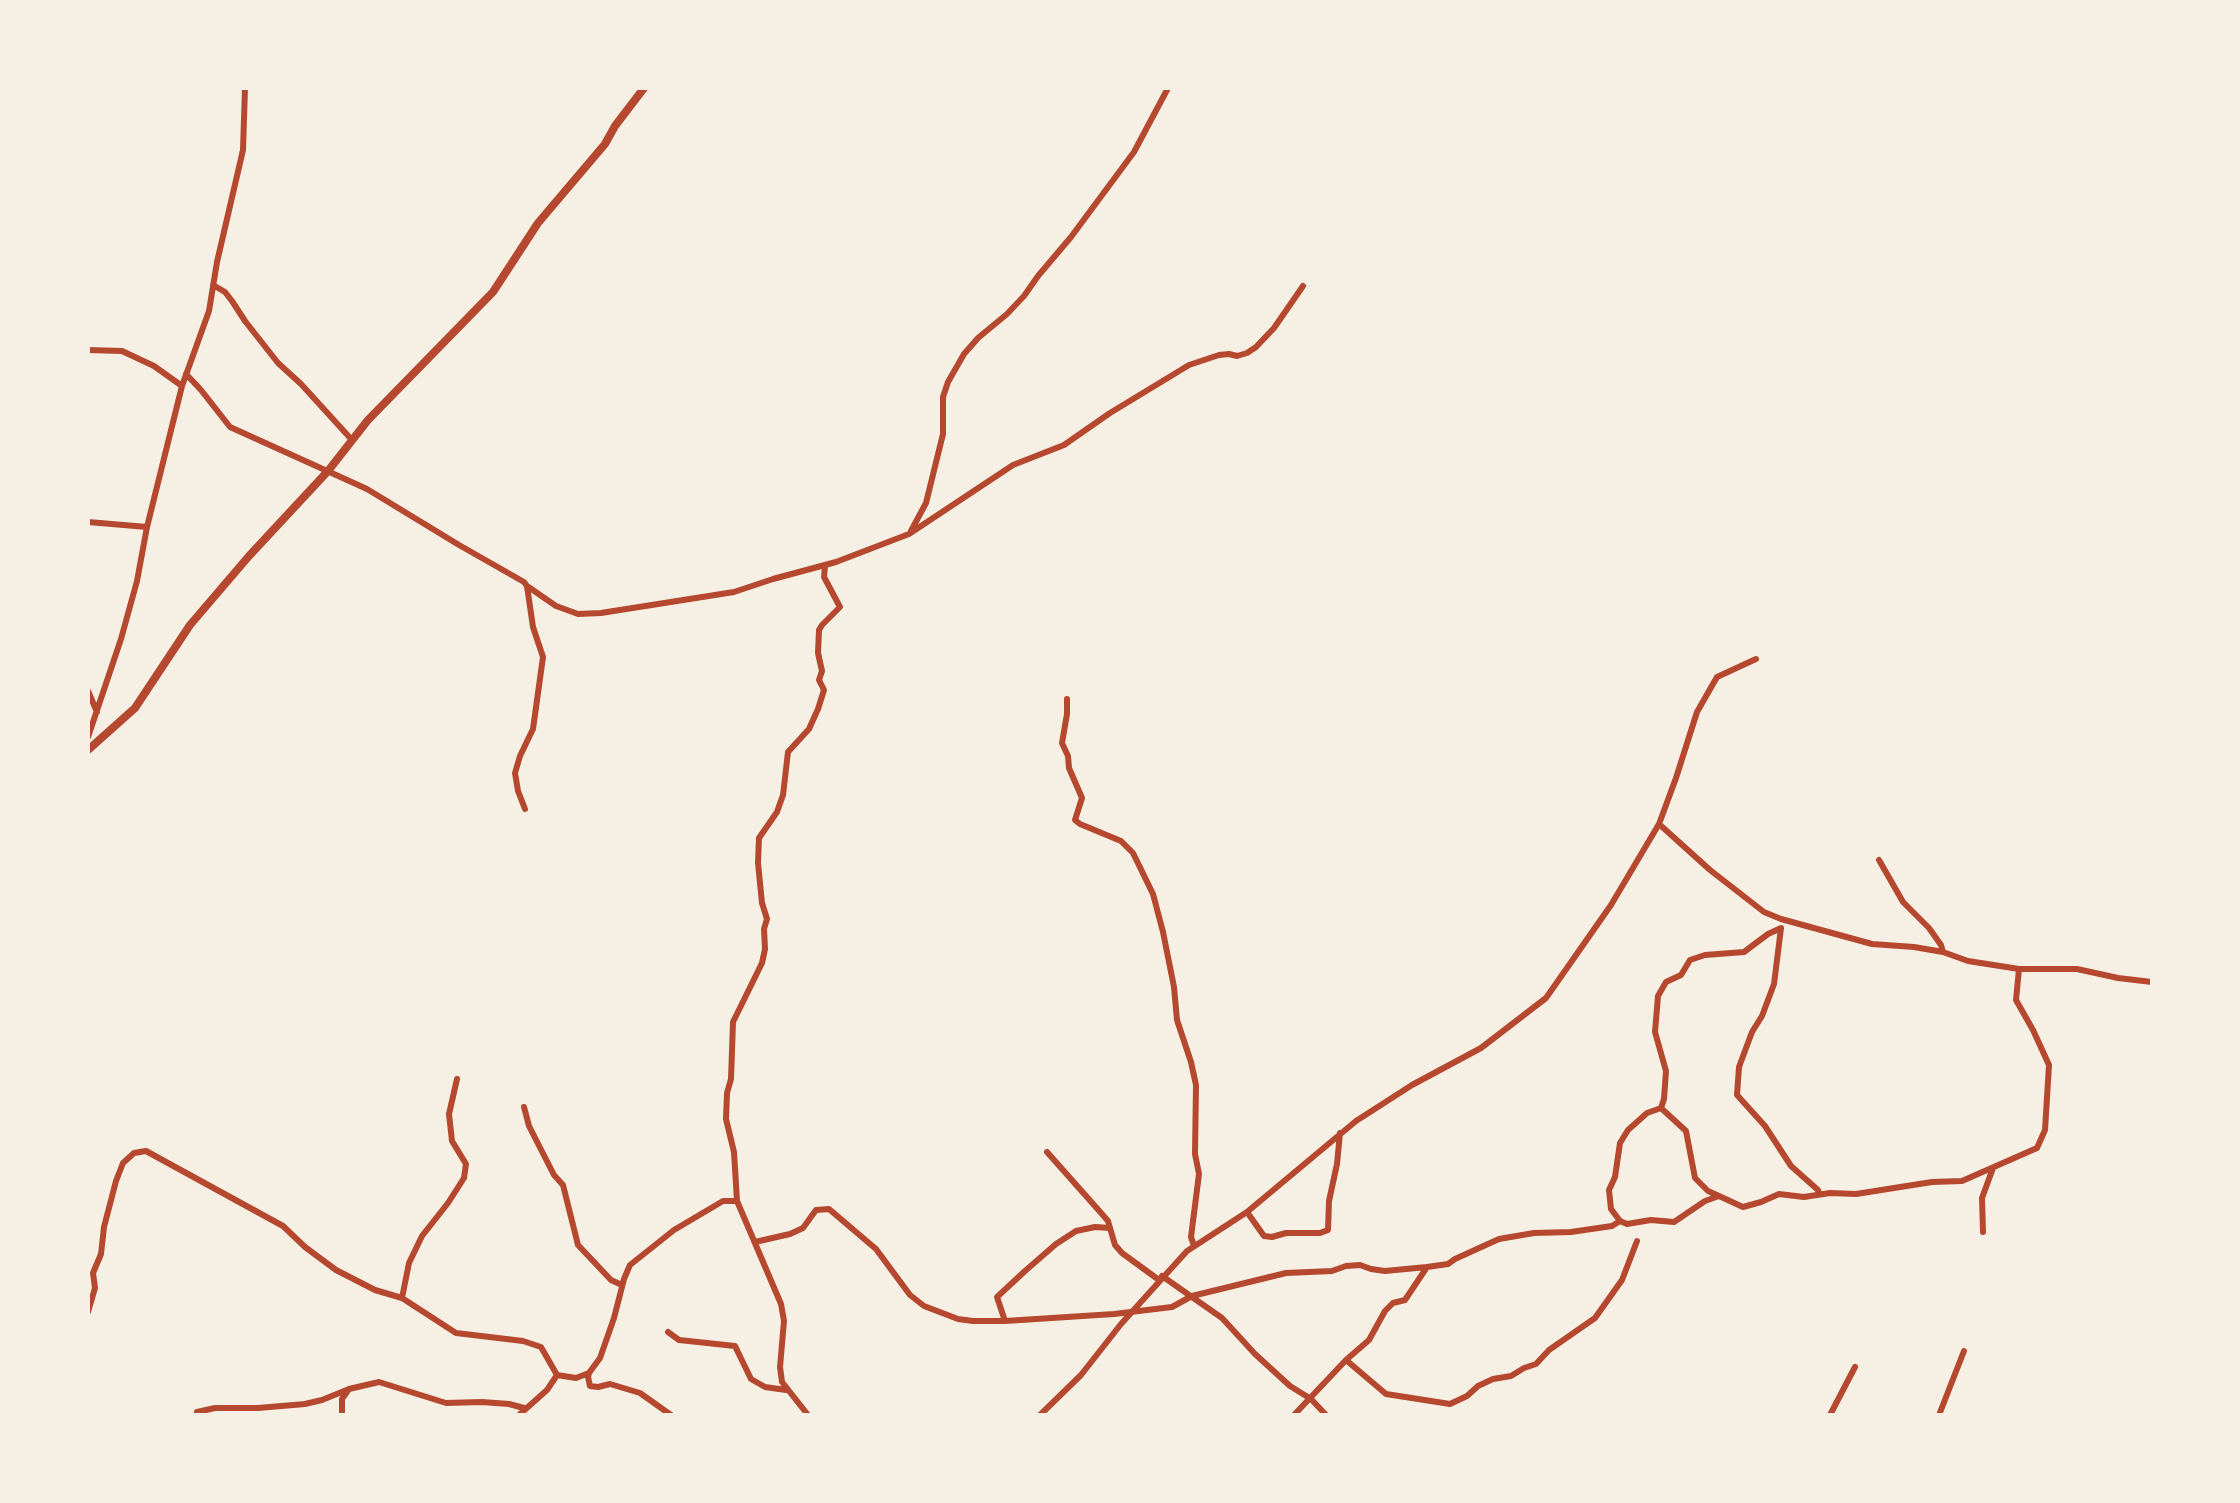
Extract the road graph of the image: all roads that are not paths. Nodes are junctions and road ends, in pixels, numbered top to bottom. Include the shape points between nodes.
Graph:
1 (644, 88) edge
2 (1168, 88) edge
3 (244, 89) edge
4 (213, 285) junction
5 (1303, 286) dead end
6 (88, 350) edge
7 (186, 374) junction
8 (182, 386) junction
9 (352, 440) junction
10 (328, 471) junction
11 (88, 522) edge
12 (147, 527) junction
13 (909, 534) junction
14 (825, 566) junction
15 (527, 586) junction
16 (1756, 659) dead end
17 (88, 691) edge
18 (1067, 699) dead end
19 (97, 712) junction
20 (88, 737) edge
21 (88, 750) edge
22 (525, 809) dead end
23 (1659, 824) junction
24 (1879, 860) dead end
25 (1781, 919) junction
26 (1781, 928) junction
27 (1943, 952) junction
28 (2019, 969) junction
29 (2152, 982) edge
30 (457, 1079) dead end
31 (524, 1107) dead end
32 (1661, 1108) junction
33 (1340, 1133) junction
34 (1047, 1152) dead end
35 (1993, 1168) junction
36 (1819, 1194) junction
37 (1719, 1196) junction
38 (737, 1201) junction
39 (1247, 1212) junction
40 (1620, 1221) junction
41 (1110, 1228) junction
42 (1983, 1232) dead end
43 (1637, 1241) dead end
44 (755, 1242) junction
45 (1194, 1246) junction
46 (1427, 1267) junction
47 (1161, 1278) junction
48 (622, 1285) junction
49 (1192, 1296) junction
50 (402, 1298) junction
51 (88, 1312) edge
52 (1132, 1312) junction
53 (1005, 1321) junction
54 (668, 1332) dead end
55 (1964, 1351) dead end
56 (1346, 1360) junction
57 (1855, 1367) dead end
58 (589, 1373) junction
59 (557, 1375) junction
60 (349, 1389) junction
61 (786, 1390) junction
62 (1311, 1399) junction
63 (524, 1408) junction
64 (197, 1412) dead end
65 (342, 1415) edge
66 (519, 1415) edge
67 (671, 1415) edge
68 (808, 1415) edge
69 (1040, 1415) edge
70 (1294, 1415) edge
71 (1326, 1415) edge
72 (1830, 1415) edge
73 (1939, 1415) edge

1 - 9 street via 538,223 493,292
2 - 13 street via 1134,152 1071,237 1024,296 964,354 943,397 943,434 926,503
3 - 4 street via 243,150
4 - 7 street
4 - 9 street via 225,292 278,363
5 - 13 street via 1274,328 1247,353 1189,365 1064,445 1013,465
6 - 8 street via 122,351
7 - 8 street
7 - 10 street via 230,427
8 - 12 street
9 - 10 street
10 - 15 street
10 - 21 street via 190,625 135,708
11 - 12 street
12 - 19 street via 137,581
13 - 14 street
14 - 15 street via 734,592 601,613 565,610
14 - 38 street via 824,577 840,607 819,630 819,680 824,690 809,729 788,752 783,795 759,838 765,949 733,1022 726,1119
15 - 22 street via 543,657 533,729 515,773
16 - 23 street via 1717,677 1697,712
17 - 19 street
18 - 45 street via 1062,743 1082,798 1075,820 1121,841 1133,853 1153,894 1163,932 1177,1020 1196,1085 1199,1174
19 - 20 street
23 - 25 street via 1710,870
23 - 33 street via 1546,998 1481,1048 1396,1094
24 - 27 street via 1903,902 1929,928
25 - 26 street
25 - 27 street via 1872,944
26 - 32 street via 1744,952 1690,960 1681,975 1666,982 1658,996 1655,1032 1666,1071
26 - 36 street via 1774,984 1739,1067 1737,1095
27 - 28 street
28 - 29 street via 2077,969
28 - 35 street via 2016,1000 2049,1065 2045,1130 2037,1148
30 - 50 street via 449,1114 452,1141 466,1164 464,1178 422,1236 409,1263
31 - 48 street via 529,1126 563,1185 578,1245
32 - 37 street via 1686,1131 1695,1178
32 - 40 street via 1647,1113 1620,1143 1609,1190 1611,1209
33 - 39 street
33 - 39 street via 1328,1230 1264,1236
34 - 41 street
35 - 36 street via 1962,1181
35 - 42 street via 1982,1198
36 - 37 street via 1779,1194 1743,1207
37 - 40 street via 1674,1222
38 - 44 street
38 - 48 street via 723,1201 674,1230 630,1265
39 - 45 street
40 - 46 street via 1499,1239 1448,1264
41 - 47 street via 1122,1253
41 - 53 street via 1076,1231 1025,1271 997,1297
43 - 56 street via 1622,1280 1595,1318 1536,1364 1493,1379 1450,1404 1386,1394
44 - 53 street via 790,1234 803,1228 816,1210 829,1209 876,1249 924,1306 958,1319
44 - 61 street via 784,1321 780,1367
45 - 47 street
46 - 49 street via 1385,1271 1360,1265 1286,1273
46 - 56 street via 1405,1300 1385,1311 1369,1340
47 - 49 street
47 - 52 street
48 - 58 street via 600,1358
49 - 52 street via 1172,1307
49 - 62 street
50 - 51 street via 336,1270 283,1226 146,1151 123,1163 116,1181
50 - 59 street via 456,1333 541,1347
52 - 53 street
52 - 69 street
54 - 61 street via 679,1340 735,1346 751,1379
55 - 73 street
56 - 62 street
57 - 72 street
58 - 59 street via 576,1378
58 - 67 street via 590,1386 610,1384 640,1393
59 - 63 street
60 - 63 street via 379,1382 446,1403
60 - 64 street via 305,1404
60 - 65 street via 342,1399
61 - 68 street
62 - 70 street
62 - 71 street
63 - 66 street

